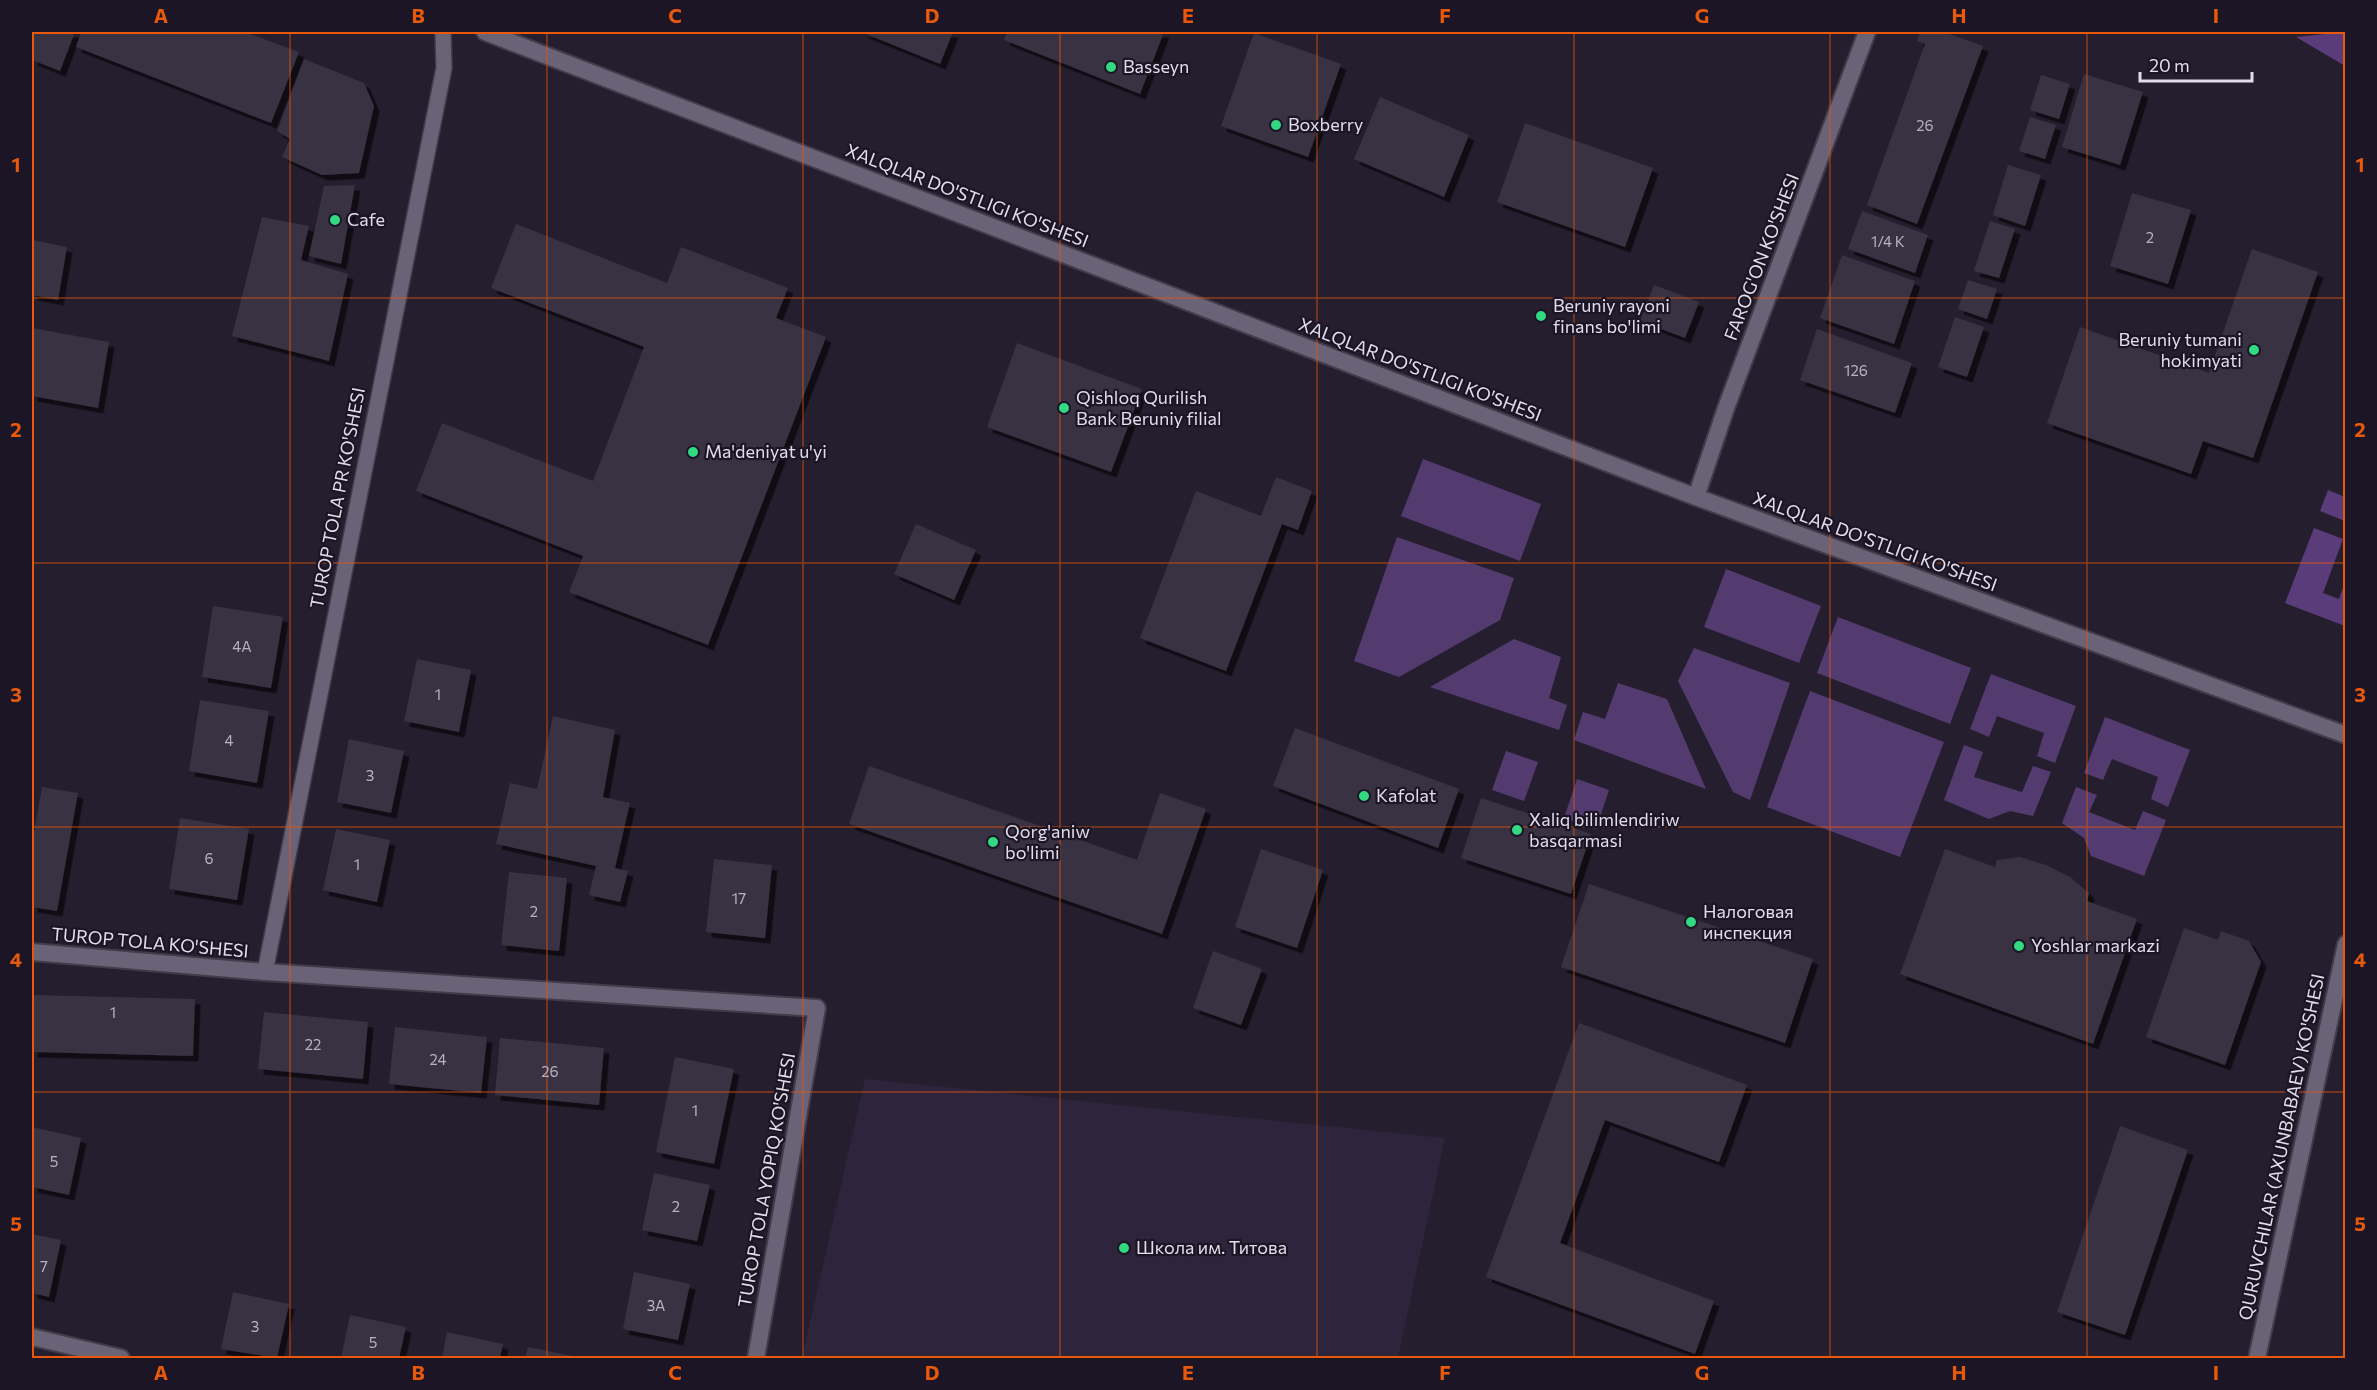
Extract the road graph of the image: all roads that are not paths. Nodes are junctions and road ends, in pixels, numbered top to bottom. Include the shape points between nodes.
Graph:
1 (443, 32) edge
2 (485, 32) edge
3 (1867, 32) edge
4 (503, 35) edge
5 (1696, 497) junction
6 (2346, 735) edge
7 (2346, 944) edge
8 (32, 952) edge
9 (265, 972) junction
10 (817, 1008) joint
11 (32, 1337) edge
12 (121, 1359) edge
13 (756, 1359) edge
14 (2257, 1359) edge

1 - 9 lane, TUROP TOLA PR KO'SHESI via 444,68
2 - 4 street, XALQLAR DO'STLIGI KO'SHESI
3 - 5 street, FAROG'ON KO'SHESI
4 - 5 street, XALQLAR DO'STLIGI KO'SHESI
5 - 6 street, XALQLAR DO'STLIGI KO'SHESI
7 - 14 street, QURUVCHILAR (AXUNBABAEV) KO'SHESI
8 - 9 street, TUROP TOLA KO'SHESI
9 - 10 street, TUROP TOLA KO'SHESI
10 - 13 street, TUROP TOLA YOPIQ KO'SHESI
11 - 12 street

